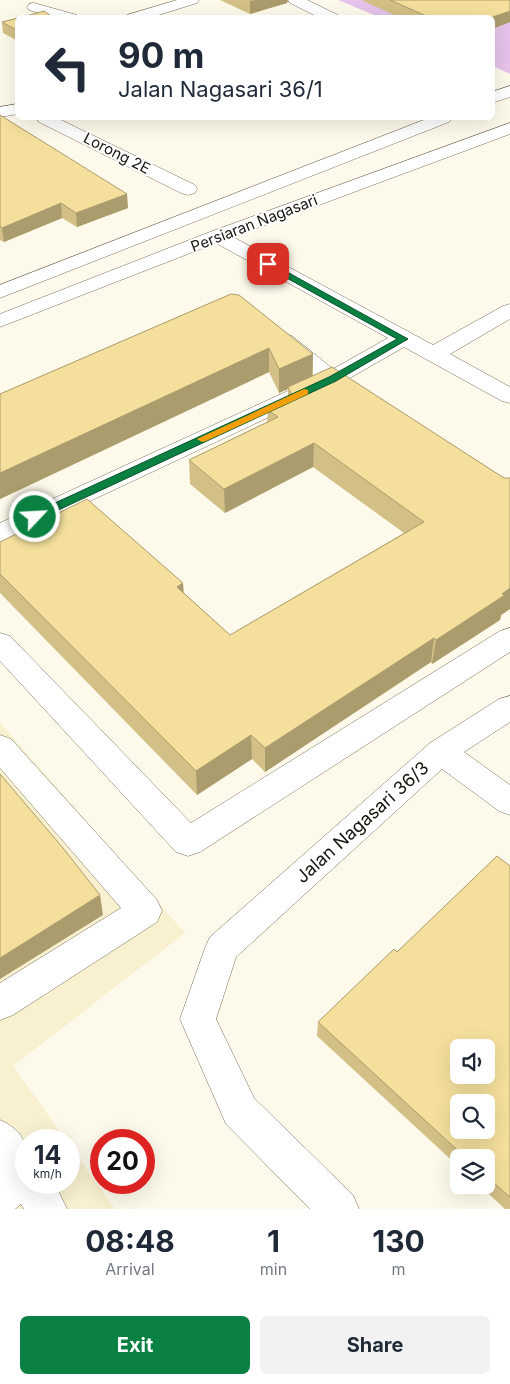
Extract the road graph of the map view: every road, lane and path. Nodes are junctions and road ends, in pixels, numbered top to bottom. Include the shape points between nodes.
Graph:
1 (192, 0) edge
2 (295, 0) edge
3 (34, 7) dead end
4 (62, 15) edge
5 (142, 15) edge
6 (327, 15) edge
7 (15, 110) edge
8 (0, 112) edge
9 (49, 120) edge
10 (438, 120) edge
11 (510, 128) edge
12 (188, 189) dead end
13 (217, 236) junction
14 (0, 292) edge
15 (510, 310) edge
16 (0, 322) edge
17 (267, 328) edge
18 (404, 339) junction
19 (432, 354) junction
20 (332, 379) junction
21 (510, 396) edge
22 (373, 405) edge
23 (0, 533) edge
24 (510, 638) edge
25 (0, 643) edge
26 (510, 706) edge
27 (0, 747) edge
28 (440, 752) junction
29 (510, 802) edge
30 (0, 1003) edge
31 (0, 1140) edge
32 (15, 1172) edge
33 (31, 1194) edge
34 (47, 1209) edge
35 (338, 1209) edge

1 - 5 street
2 - 6 street
3 - 4 street
7 - 8 street
9 - 12 street, Lorong 2E
10 - 14 street, Persiaran Nagasari
11 - 13 street, Persiaran Nagasari
13 - 16 street, Persiaran Nagasari
13 - 18 street
15 - 19 street
17 - 20 street
18 - 19 street
18 - 20 street
19 - 21 street
20 - 22 street
20 - 23 street
24 - 25 street via 188,842
26 - 28 street, Jalan Nagasari 36/3
27 - 30 street via 145,911
28 - 29 street
28 - 35 street, Jalan Nagasari 36/3 via 222,948 198,1019 240,1111
31 - 32 street
33 - 34 street

